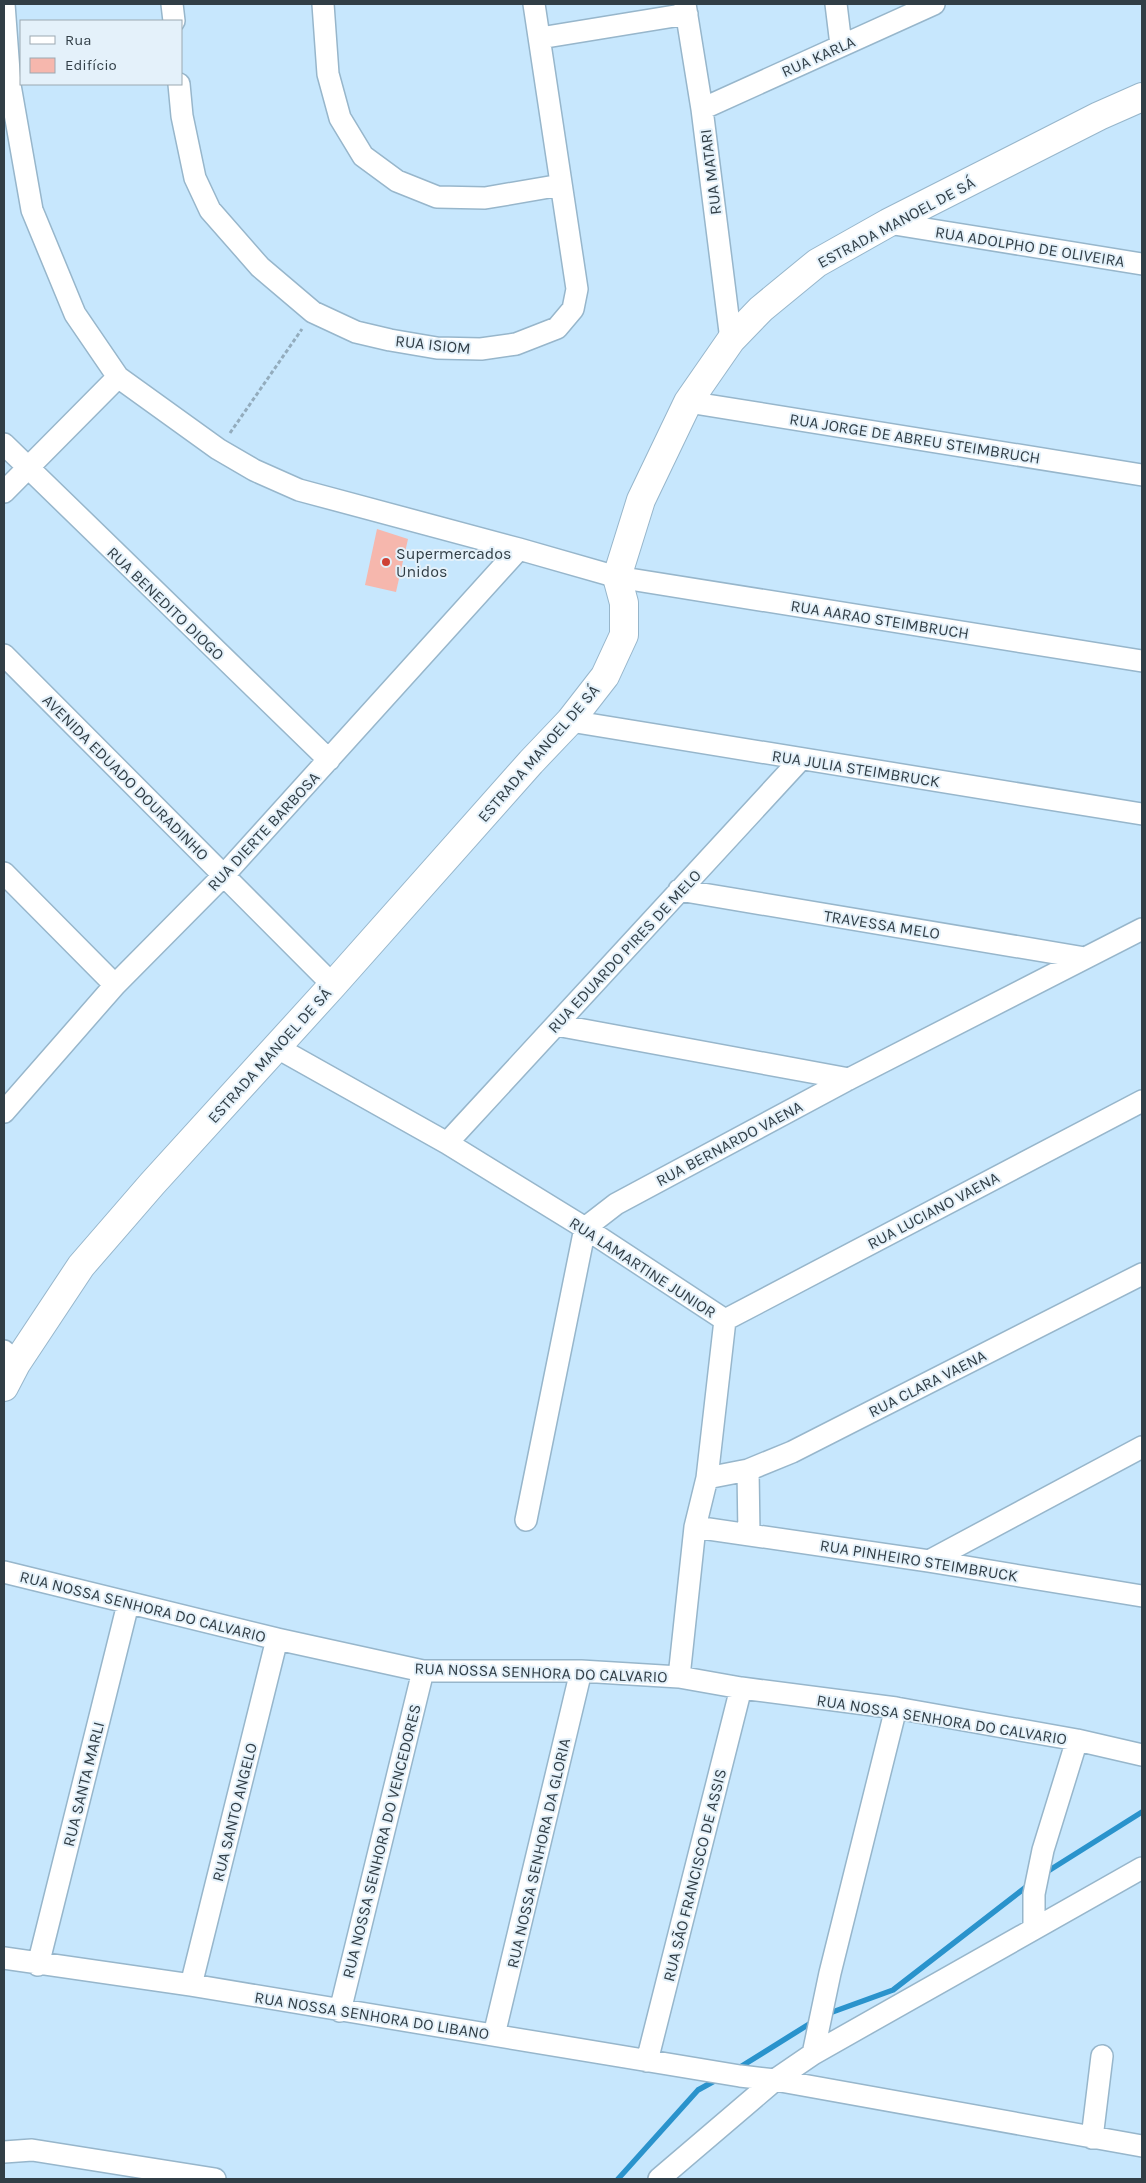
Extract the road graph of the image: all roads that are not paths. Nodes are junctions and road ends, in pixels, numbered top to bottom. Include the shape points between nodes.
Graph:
1 (4, 4) edge
2 (172, 4) edge
3 (323, 4) edge
4 (534, 4) edge
5 (836, 4) edge
6 (934, 4) edge
7 (686, 9) edge
8 (174, 20) edge
9 (540, 38) junction
10 (841, 45) junction
11 (179, 85) edge
12 (1142, 97) edge
13 (702, 108) junction
14 (561, 185) junction
15 (888, 223) junction
16 (1142, 264) edge
17 (731, 340) junction
18 (118, 376) junction
19 (688, 402) junction
20 (4, 444) edge
21 (27, 469) junction
22 (1142, 475) edge
23 (4, 492) edge
24 (519, 548) junction
25 (618, 577) junction
26 (4, 655) edge
27 (1142, 661) edge
28 (570, 721) junction
29 (801, 759) junction
30 (329, 760) junction
31 (1142, 814) edge
32 (4, 873) edge
33 (224, 875) junction
34 (679, 890) junction
35 (1142, 929) edge
36 (1085, 958) junction
37 (115, 985) junction
38 (333, 985) junction
39 (556, 1025) junction
40 (276, 1047) junction
41 (849, 1079) junction
42 (8, 1099) edge
43 (1142, 1101) edge
44 (447, 1142) junction
45 (584, 1228) junction
46 (1142, 1274) edge
47 (725, 1320) junction
48 (10, 1358) edge
49 (4, 1387) edge
50 (1142, 1447) edge
51 (748, 1470) junction
52 (707, 1478) junction
53 (526, 1520) dead end
54 (696, 1526) junction
55 (749, 1534) junction
56 (929, 1561) junction
57 (4, 1572) edge
58 (1142, 1596) edge
59 (128, 1604) junction
60 (277, 1639) junction
61 (423, 1671) junction
62 (581, 1671) junction
63 (679, 1677) junction
64 (740, 1688) junction
65 (896, 1708) junction
66 (1077, 1740) junction
67 (1142, 1755) edge
68 (1142, 1868) edge
69 (1034, 1928) junction
70 (4, 1958) edge
71 (38, 1965) junction
72 (191, 1985) junction
73 (340, 2011) junction
74 (494, 2036) junction
75 (813, 2054) junction
76 (1102, 2056) dead end
77 (647, 2060) junction
78 (775, 2080) junction
79 (1092, 2138) junction
80 (1142, 2146) edge
81 (4, 2152) edge
82 (215, 2179) edge
83 (659, 2179) edge

1 - 18 street, RUA AARAO STEIMBRUCH via 10,85 32,210 75,314
2 - 8 street
3 - 14 street via 328,74 340,118 363,156 397,181 437,197 485,198
4 - 9 street, RUA ISIOM
5 - 10 street
6 - 10 street, RUA KARLA
7 - 9 street
7 - 13 street, RUA MATARI
9 - 14 street, RUA ISIOM
10 - 13 street, RUA KARLA
11 - 14 street, RUA ISIOM via 195,178 210,210 260,267 313,312 356,332 437,348 481,349 516,344 557,328 573,309 577,289
12 - 15 main road, ESTRADA MANOEL DE SÁ
13 - 17 street, RUA MATARI
15 - 16 street, RUA ADOLPHO DE OLIVEIRA
15 - 17 main road, ESTRADA MANOEL DE SÁ via 817,263
17 - 19 main road, ESTRADA MANOEL DE SÁ
18 - 21 street
18 - 24 street, RUA AARAO STEIMBRUCH via 218,449 298,490
19 - 22 street, RUA JORGE DE ABREU STEIMBRUCH
19 - 25 main road, ESTRADA MANOEL DE SÁ via 641,500
20 - 21 street, RUA BENEDITO DIOGO
21 - 23 street
21 - 30 street, RUA BENEDITO DIOGO
24 - 25 street, RUA AARAO STEIMBRUCH
24 - 30 street, RUA DIERTE BARBOSA
25 - 27 street, RUA AARAO STEIMBRUCH
25 - 28 main road, ESTRADA MANOEL DE SÁ via 624,603 624,635 605,676
26 - 33 street, AVENIDA EDUADO DOURADINHO
28 - 29 street, RUA JULIA STEIMBRUCK
28 - 38 main road, ESTRADA MANOEL DE SÁ
29 - 31 street, RUA JULIA STEIMBRUCK
29 - 34 street, RUA EDUARDO PIRES DE MELO
30 - 33 street, RUA DIERTE BARBOSA
32 - 37 street
33 - 37 street, RUA DIERTE BARBOSA
33 - 38 street, AVENIDA EDUADO DOURADINHO
34 - 36 street, TRAVESSA MELO
34 - 39 street, RUA EDUARDO PIRES DE MELO
35 - 36 street, RUA BERNARDO VAENA
36 - 41 street, RUA BERNARDO VAENA
37 - 42 street, RUA DIERTE BARBOSA
38 - 40 main road, ESTRADA MANOEL DE SÁ
39 - 41 street
39 - 44 street, RUA EDUARDO PIRES DE MELO
40 - 44 street, RUA LAMARTINE JUNIOR
40 - 48 main road, ESTRADA MANOEL DE SÁ via 81,1266
41 - 45 street, RUA BERNARDO VAENA via 616,1204
43 - 47 street, RUA LUCIANO VAENA
44 - 45 street, RUA LAMARTINE JUNIOR
45 - 47 street, RUA LAMARTINE JUNIOR
45 - 53 street
46 - 51 street, RUA CLARA VAENA via 792,1452
47 - 52 street, RUA LAMARTINE JUNIOR
48 - 49 main road, ESTRADA MANOEL DE SÁ
50 - 56 street
51 - 52 street, RUA CLARA VAENA
51 - 55 street
52 - 54 street, RUA LAMARTINE JUNIOR
54 - 55 street, RUA PINHEIRO STEIMBRUCK
54 - 63 street, RUA LAMARTINE JUNIOR
55 - 56 street, RUA PINHEIRO STEIMBRUCK
56 - 58 street, RUA PINHEIRO STEIMBRUCK
57 - 59 street, RUA NOSSA SENHORA DO CALVARIO
59 - 60 street, RUA NOSSA SENHORA DO CALVARIO
59 - 71 street, RUA SANTA MARLI
60 - 61 street, RUA NOSSA SENHORA DO CALVARIO
60 - 72 street, RUA SANTO ANGELO
61 - 62 street, RUA NOSSA SENHORA DO CALVARIO
61 - 73 street, RUA NOSSA SENHORA DO VENCEDORES
62 - 63 street, RUA NOSSA SENHORA DO CALVARIO
62 - 74 street, RUA NOSSA SENHORA DA GLORIA
63 - 64 street, RUA NOSSA SENHORA DO CALVARIO
64 - 65 street, RUA NOSSA SENHORA DO CALVARIO
64 - 77 street, RUA SÃO FRANCISCO DE ASSIS
65 - 66 street, RUA NOSSA SENHORA DO CALVARIO
65 - 75 street
66 - 67 street, RUA NOSSA SENHORA DO CALVARIO
66 - 69 street via 1043,1850 1034,1894
68 - 69 street
69 - 75 street
70 - 71 street, RUA NOSSA SENHORA DO LIBANO
71 - 72 street, RUA NOSSA SENHORA DO LIBANO
72 - 73 street, RUA NOSSA SENHORA DO LIBANO
73 - 74 street, RUA NOSSA SENHORA DO LIBANO
74 - 77 street, RUA NOSSA SENHORA DO LIBANO
75 - 78 street
76 - 79 street
77 - 78 street, RUA NOSSA SENHORA DO LIBANO
78 - 79 street, RUA NOSSA SENHORA DO LIBANO
78 - 83 street
79 - 80 street, RUA NOSSA SENHORA DO LIBANO
81 - 82 street via 32,2150

